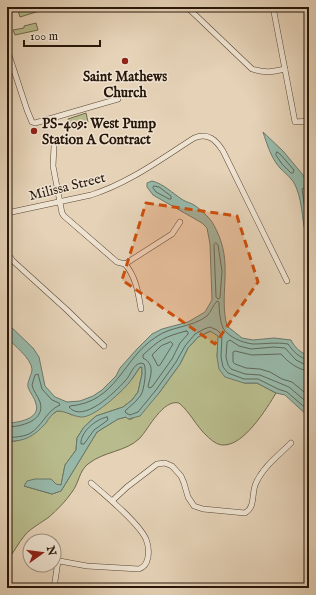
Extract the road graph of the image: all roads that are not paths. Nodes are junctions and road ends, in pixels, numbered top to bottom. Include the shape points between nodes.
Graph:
1 (187, 7) edge
2 (274, 7) edge
3 (7, 49) edge
4 (285, 69) junction
5 (118, 99) dead end
6 (309, 121) edge
7 (54, 146) dead end
8 (60, 202) junction
9 (7, 213) edge
10 (180, 222) dead end
11 (7, 252) edge
12 (125, 264) junction
13 (287, 281) dead end
14 (141, 309) dead end
15 (104, 346) dead end
16 (291, 443) dead end
17 (90, 483) dead end
18 (112, 501) junction
19 (62, 561) edge
20 (55, 573) edge
21 (54, 588) edge

1 - 4 street via 252,69 262,72
2 - 4 street
3 - 5 street via 32,122 60,117
4 - 6 street via 294,122
7 - 8 street via 53,166
8 - 9 street, Milissa Street
8 - 12 street via 64,216 117,262
8 - 13 street, Milissa Street via 115,186 194,138 211,138 219,145
10 - 12 street via 172,234
11 - 15 street via 13,261
12 - 14 street via 137,287
16 - 18 street via 259,477 254,488 252,506 246,513 194,506 179,474 165,463 157,464
17 - 18 street
18 - 19 street via 143,533 148,551 145,566 140,569 86,566
20 - 21 street

